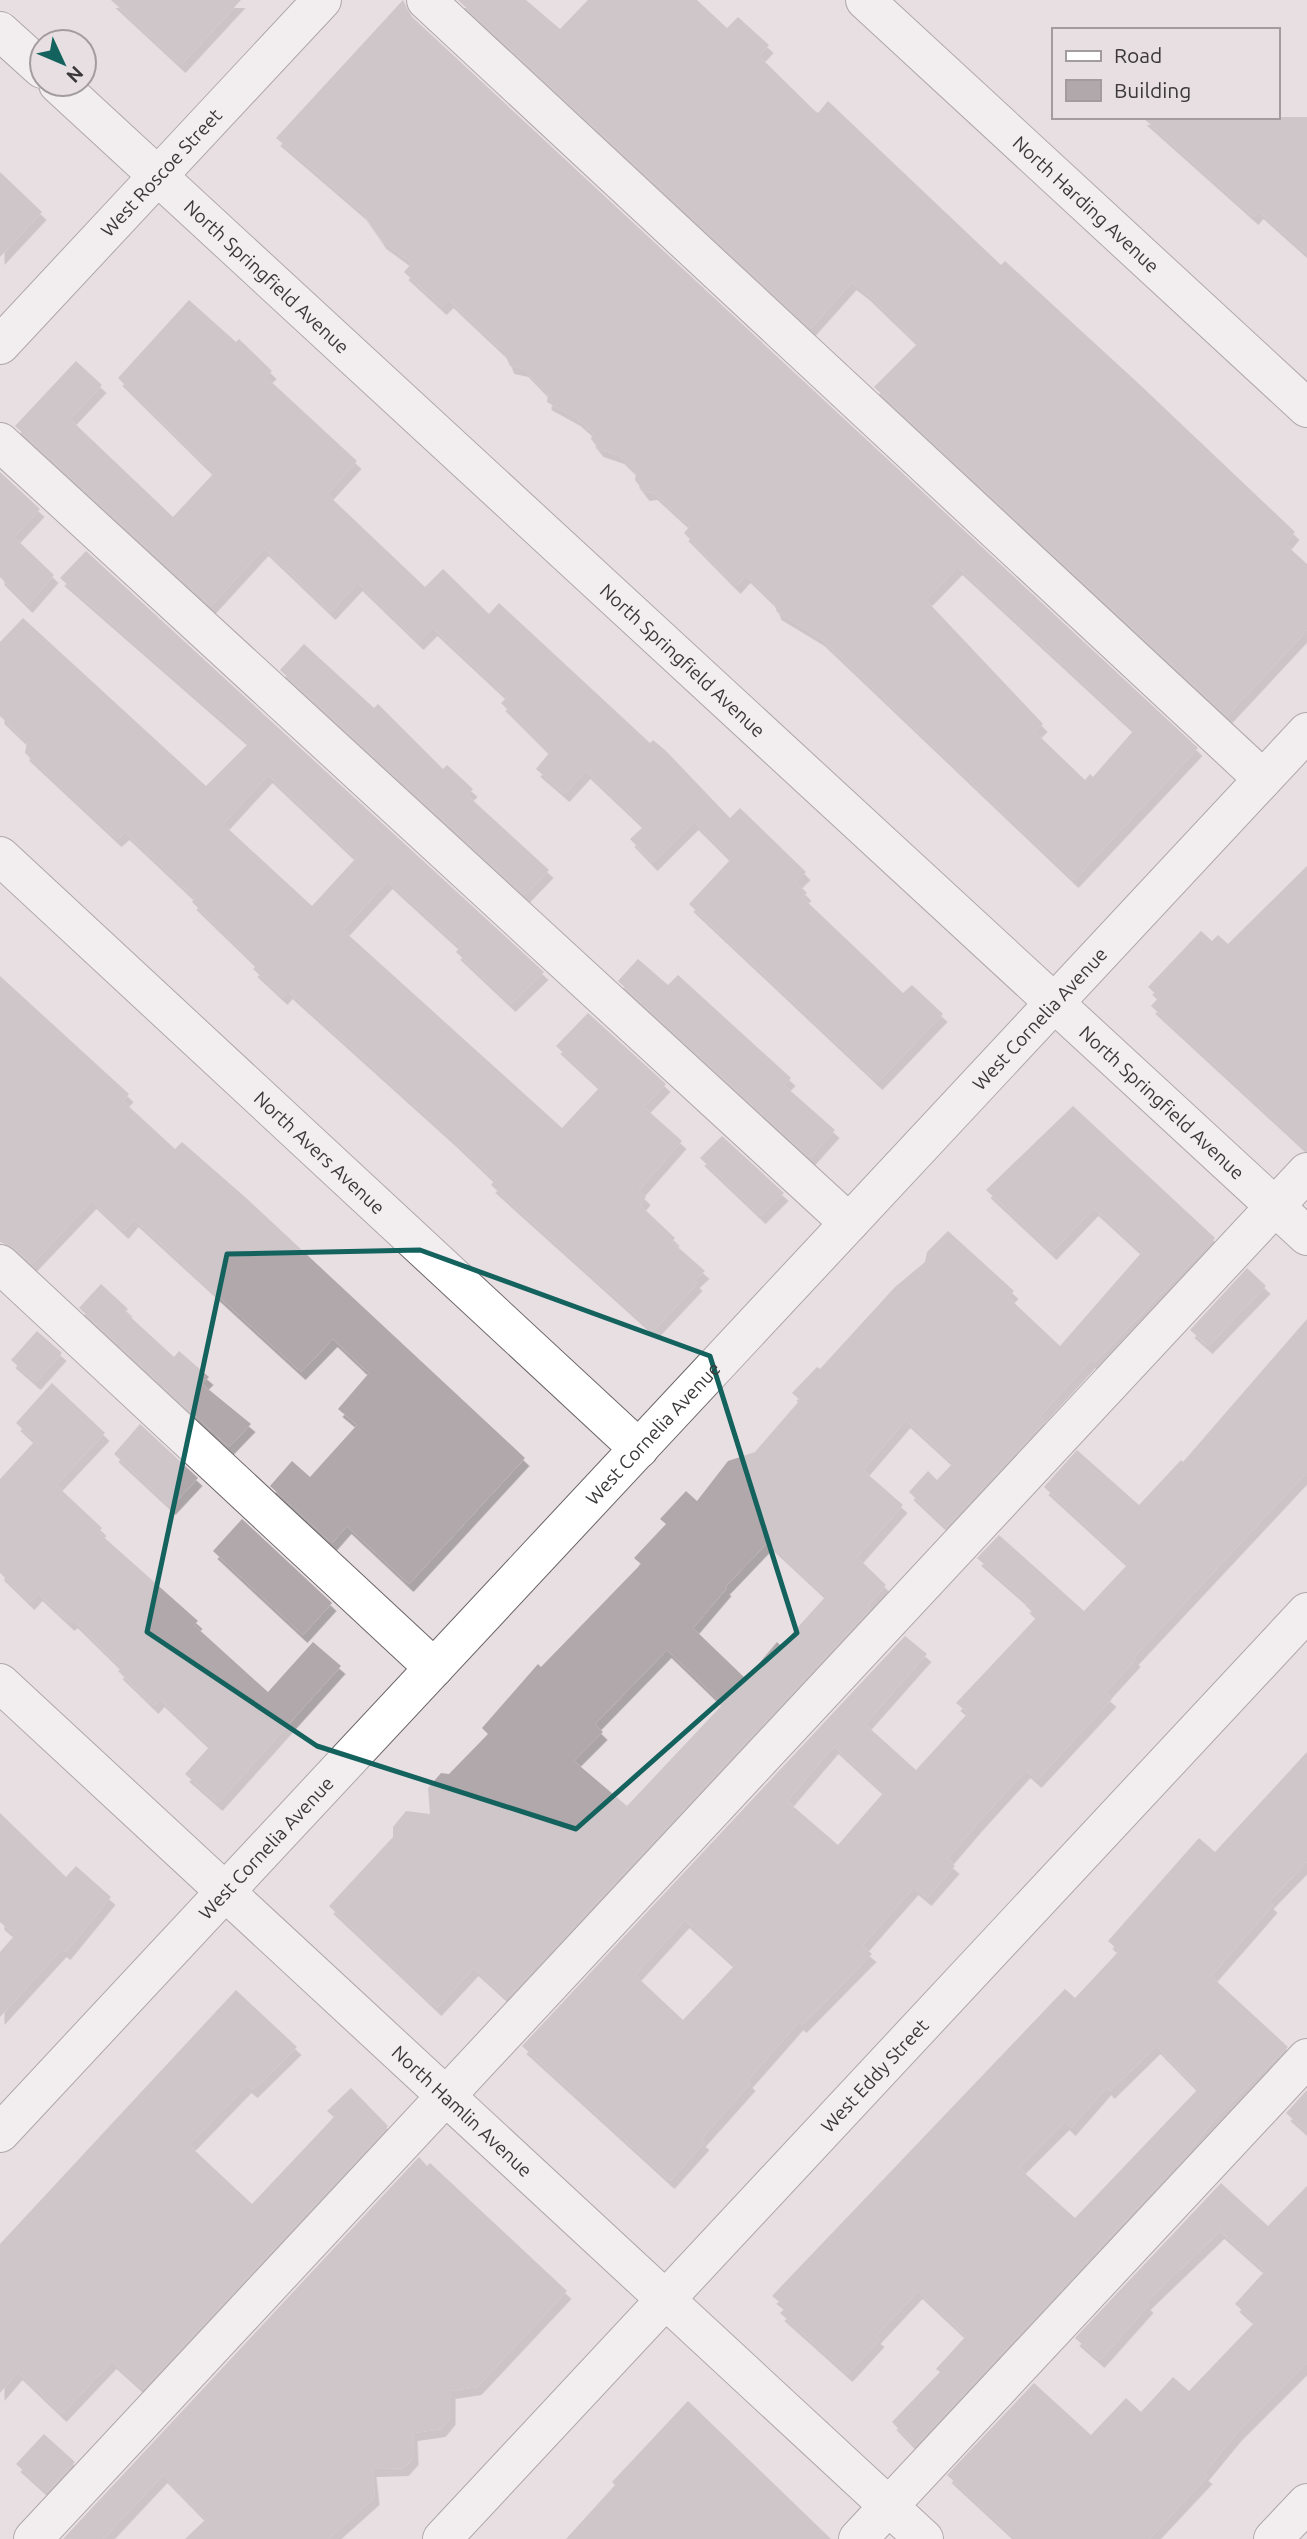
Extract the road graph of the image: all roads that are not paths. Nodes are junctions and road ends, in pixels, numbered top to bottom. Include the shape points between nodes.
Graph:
1 (322, 0) edge
2 (426, 0) edge
3 (866, 0) edge
4 (0, 30) edge
5 (28, 56) edge
6 (73, 98) edge
7 (157, 176) junction
8 (0, 345) edge
9 (1307, 408) edge
10 (0, 442) edge
11 (1307, 732) edge
12 (1264, 779) junction
13 (0, 856) edge
14 (1054, 1003) junction
15 (1307, 1172) edge
16 (1275, 1207) junction
17 (849, 1223) junction
18 (1307, 1236) edge
19 (0, 1264) edge
20 (639, 1449) junction
21 (1307, 1612) edge
22 (434, 1668) junction
23 (0, 1683) edge
24 (225, 1892) junction
25 (1307, 2058) edge
26 (446, 2096) junction
27 (7, 2112) edge
28 (666, 2300) junction
29 (1307, 2502) edge
30 (888, 2506) junction
31 (33, 2539) edge
32 (442, 2539) edge
33 (858, 2539) edge
34 (924, 2539) edge
35 (1273, 2539) edge

1 - 7 street, West Roscoe Street
2 - 12 street
3 - 9 street, North Harding Avenue
4 - 5 street
6 - 7 street, North Springfield Avenue
7 - 8 street, West Roscoe Street
7 - 14 street, North Springfield Avenue
10 - 17 street
11 - 12 street, West Cornelia Avenue
12 - 14 street, West Cornelia Avenue
13 - 20 street, North Avers Avenue
14 - 16 street, North Springfield Avenue
14 - 17 street, West Cornelia Avenue
15 - 16 street
16 - 18 street, North Springfield Avenue
16 - 26 street
17 - 20 street, West Cornelia Avenue
19 - 22 street
20 - 22 street, West Cornelia Avenue
21 - 28 street, West Eddy Street
22 - 24 street, West Cornelia Avenue
23 - 24 street, North Hamlin Avenue
24 - 26 street, North Hamlin Avenue
24 - 27 street, West Cornelia Avenue
25 - 30 street
26 - 28 street, North Hamlin Avenue
26 - 31 street
28 - 30 street, North Hamlin Avenue
28 - 32 street, West Eddy Street
29 - 35 street
30 - 33 street
30 - 34 street, North Hamlin Avenue

